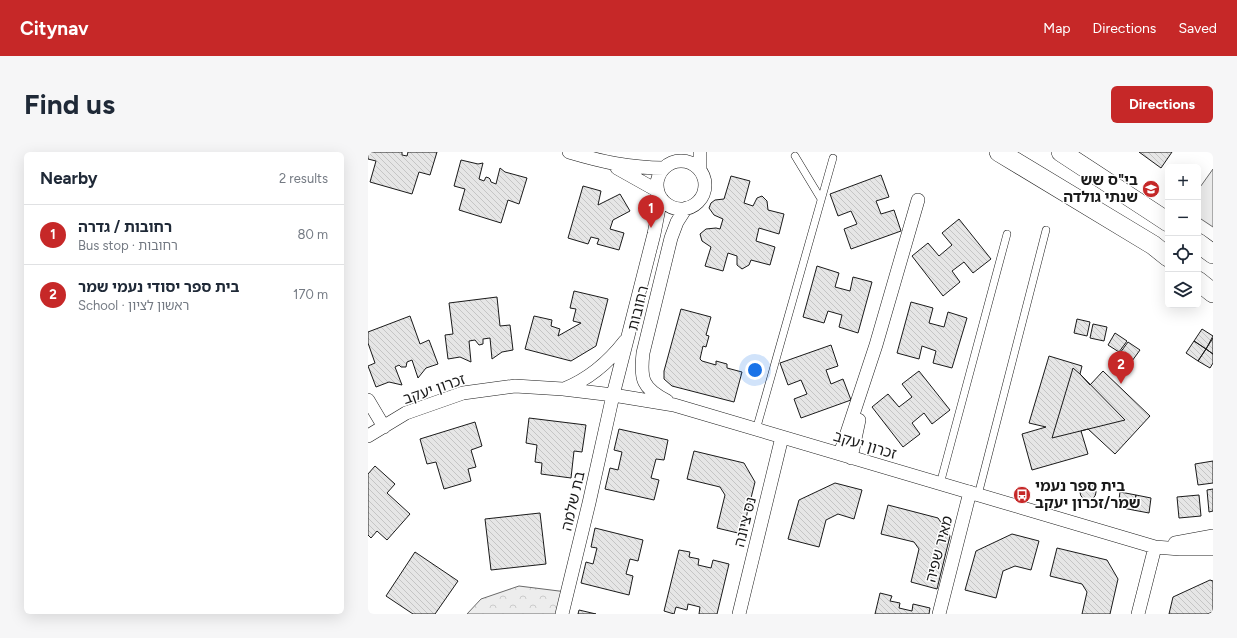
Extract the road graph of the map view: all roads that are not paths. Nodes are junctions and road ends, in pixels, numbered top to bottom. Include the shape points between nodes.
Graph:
1 (569, 152) edge
2 (700, 152) edge
3 (1000, 152) edge
4 (1060, 152) edge
5 (795, 156) dead end
6 (833, 158) dead end
7 (670, 161) edge
8 (606, 163) junction
9 (700, 170) junction
10 (660, 194) junction
11 (821, 199) junction
12 (918, 200) dead end
13 (686, 208) junction
14 (1165, 220) edge
15 (1046, 230) dead end
16 (1007, 234) dead end
17 (1201, 245) edge
18 (1213, 254) edge
19 (1165, 255) edge
20 (1201, 283) edge
21 (1213, 293) edge
22 (627, 338) junction
23 (876, 345) junction
24 (563, 389) junction
25 (613, 395) junction
26 (368, 400) edge
27 (674, 405) junction
28 (384, 427) junction
29 (756, 430) junction
30 (368, 436) edge
31 (782, 438) junction
32 (845, 456) junction
33 (940, 484) junction
34 (974, 494) junction
35 (1213, 536) edge
36 (1155, 547) junction
37 (1213, 549) edge
38 (562, 614) edge
39 (739, 614) edge
40 (938, 614) edge
41 (1138, 614) edge

1 - 8 street
2 - 9 street
3 - 19 main road
4 - 14 main road
5 - 11 lane
6 - 11 lane
7 - 8 street via 645,168
7 - 9 street via 687,161 695,164
7 - 10 street via 658,178
8 - 10 street via 642,181
9 - 13 street via 706,184 704,191 696,204
10 - 13 street via 667,204 674,208
10 - 22 street, רחובות via 654,234
11 - 29 lane
12 - 23 street
13 - 27 street, רחובות via 677,222 667,253 641,370 650,390
15 - 34 lane
16 - 33 lane
17 - 18 main road
20 - 21 main road
22 - 24 street, זכרון יעקב via 617,352 595,371 578,383
22 - 25 street, רחובות
23 - 32 street
23 - 32 street
24 - 25 street, זכרון יעקב
24 - 28 street, זכרון יעקב via 515,386 463,393 406,413
25 - 27 street, זכרון יעקב
25 - 38 street, בת שלמה
26 - 28 street
27 - 29 street, זכרון יעקב
28 - 30 street, זכרון יעקב
29 - 31 street, זכרון יעקב
31 - 32 street, זכרון יעקב
31 - 39 street, נס ציונה
32 - 33 street, זכרון יעקב
33 - 34 street, זכרון יעקב
34 - 36 street, זכרון יעקב
34 - 40 street, מאיר שפיה
35 - 36 street, זכרון יעקב
36 - 37 street, זכרון יעקב
36 - 41 street

